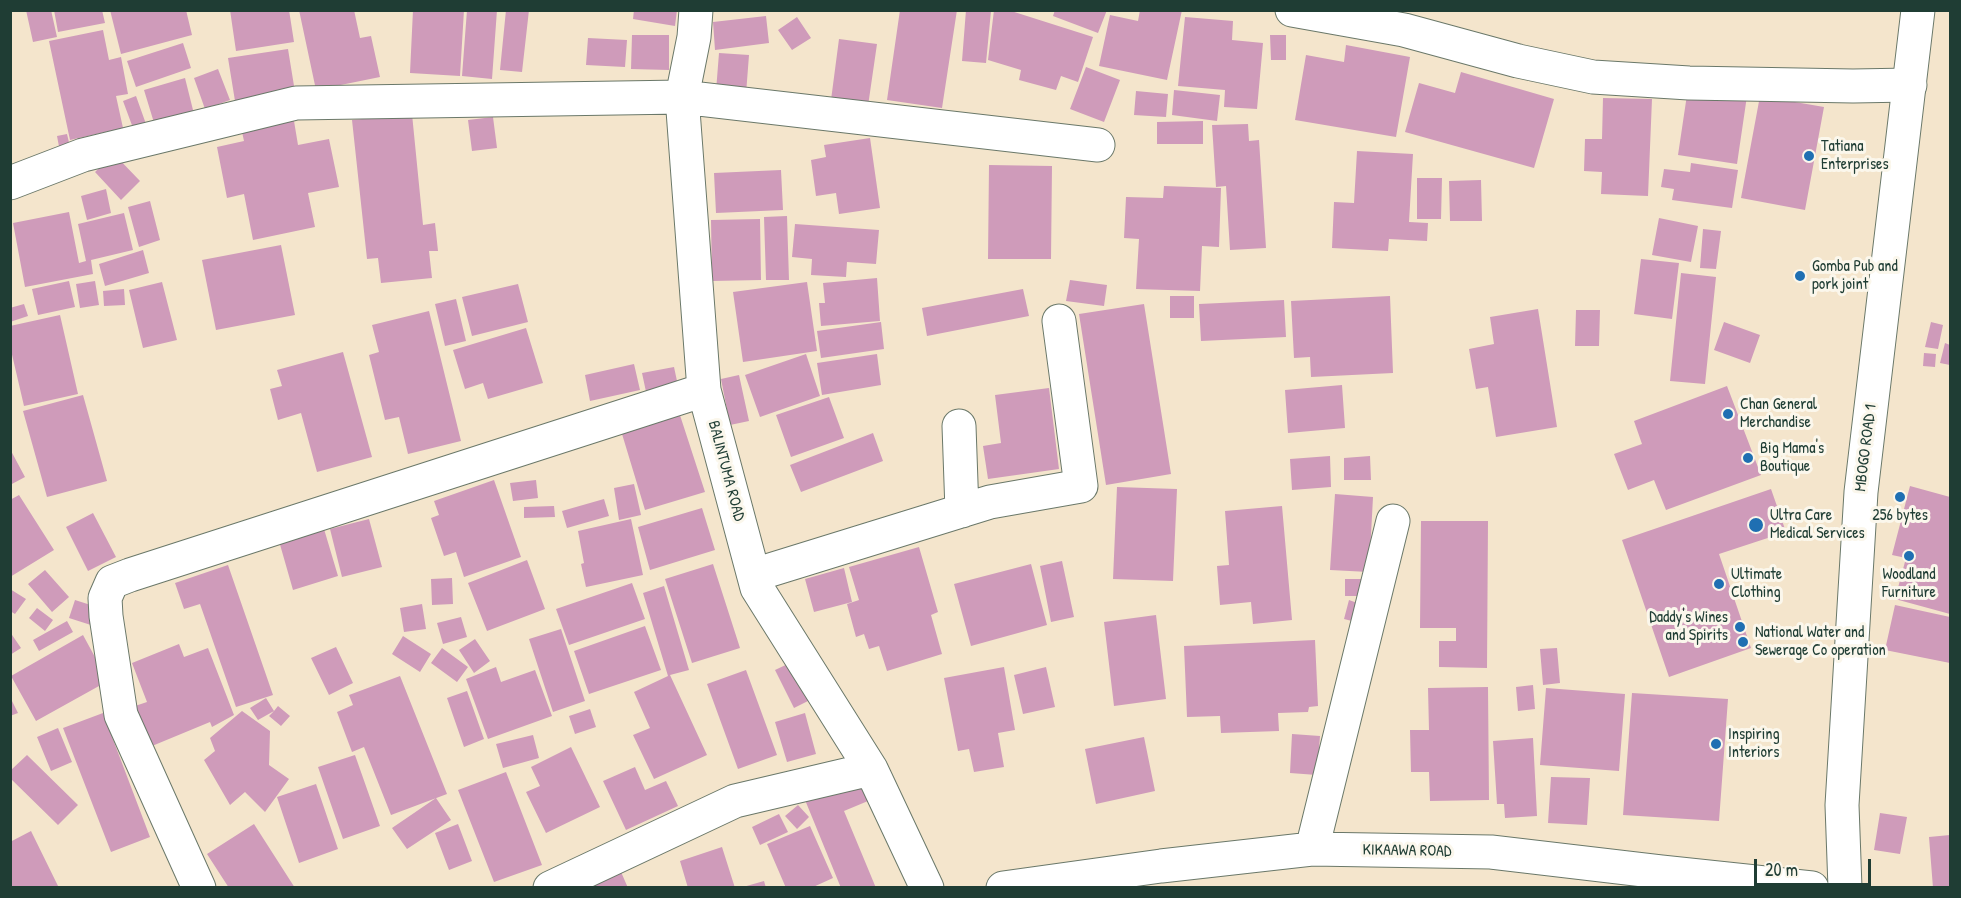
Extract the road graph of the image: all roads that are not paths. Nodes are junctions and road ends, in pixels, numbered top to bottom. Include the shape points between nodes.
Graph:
1 (696, 10) edge
2 (1292, 10) edge
3 (1918, 10) edge
4 (1910, 85) junction
5 (682, 97) junction
6 (1098, 145) dead end
7 (10, 183) edge
8 (1059, 321) dead end
9 (704, 390) junction
10 (959, 426) dead end
11 (962, 511) junction
12 (1393, 521) dead end
13 (754, 575) junction
14 (871, 770) junction
15 (1312, 849) junction
16 (200, 888) edge
17 (550, 888) edge
18 (927, 888) edge
19 (1003, 888) edge
20 (1812, 888) edge
21 (1845, 888) edge

1 - 5 street, BALINTUMA ROAD
2 - 4 street via 1404,30 1518,61 1593,76 1689,83
3 - 4 street, MBOGO ROAD 1
4 - 21 street, MBOGO ROAD 1 via 1861,492 1842,805
5 - 6 street
5 - 7 street via 296,103 83,155
5 - 9 street, BALINTUMA ROAD
8 - 11 street via 1081,486 990,502
9 - 13 street, BALINTUMA ROAD
9 - 16 street via 112,582 105,598 106,616 121,715
10 - 11 street
11 - 13 street
12 - 15 street
13 - 14 street, BALINTUMA ROAD via 757,588
14 - 17 street via 735,801
14 - 18 street, BALINTUMA ROAD
15 - 19 street, KIKAAWA ROAD
15 - 20 street, KIKAAWA ROAD via 1491,852

